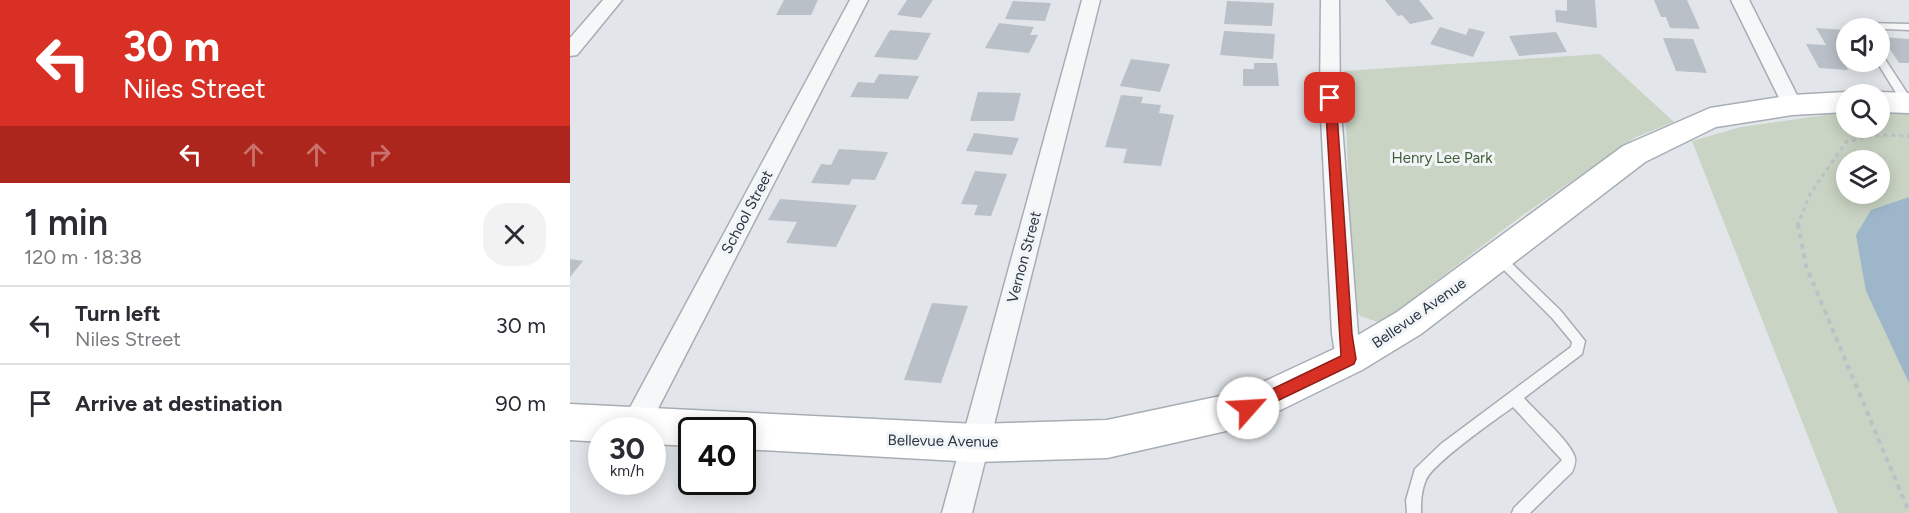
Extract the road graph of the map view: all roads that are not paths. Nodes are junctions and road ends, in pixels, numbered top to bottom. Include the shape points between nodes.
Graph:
1 (613, 0) edge
2 (859, 0) edge
3 (1091, 0) edge
4 (1330, 0) edge
5 (1740, 0) edge
6 (1890, 27) edge
7 (1909, 27) edge
8 (570, 50) edge
9 (1889, 72) edge
10 (1890, 102) edge
11 (1836, 103) edge
12 (1909, 103) edge
13 (1792, 105) junction
14 (1497, 256) junction
15 (1349, 359) junction
16 (1514, 398) junction
17 (640, 417) edge
18 (570, 422) edge
19 (588, 423) edge
20 (756, 432) edge
21 (975, 443) junction
22 (957, 513) edge
23 (1414, 513) edge
24 (1519, 513) edge

1 - 8 street
2 - 17 street, School Street
3 - 21 street, Vernon Street
4 - 15 street via 1330,98
5 - 13 street
6 - 7 lane
9 - 12 lane
10 - 12 street
11 - 13 street, Bellevue Avenue
13 - 14 street, Bellevue Avenue via 1710,118 1634,154
14 - 15 street, Bellevue Avenue via 1409,323
14 - 16 lane via 1579,341 1577,350
15 - 21 street, Bellevue Avenue via 1248,408 1107,439
16 - 23 lane via 1446,449 1420,474
16 - 24 lane via 1569,460 1567,467
18 - 19 street
20 - 21 street, Bellevue Avenue
21 - 22 street, Vernon Street

